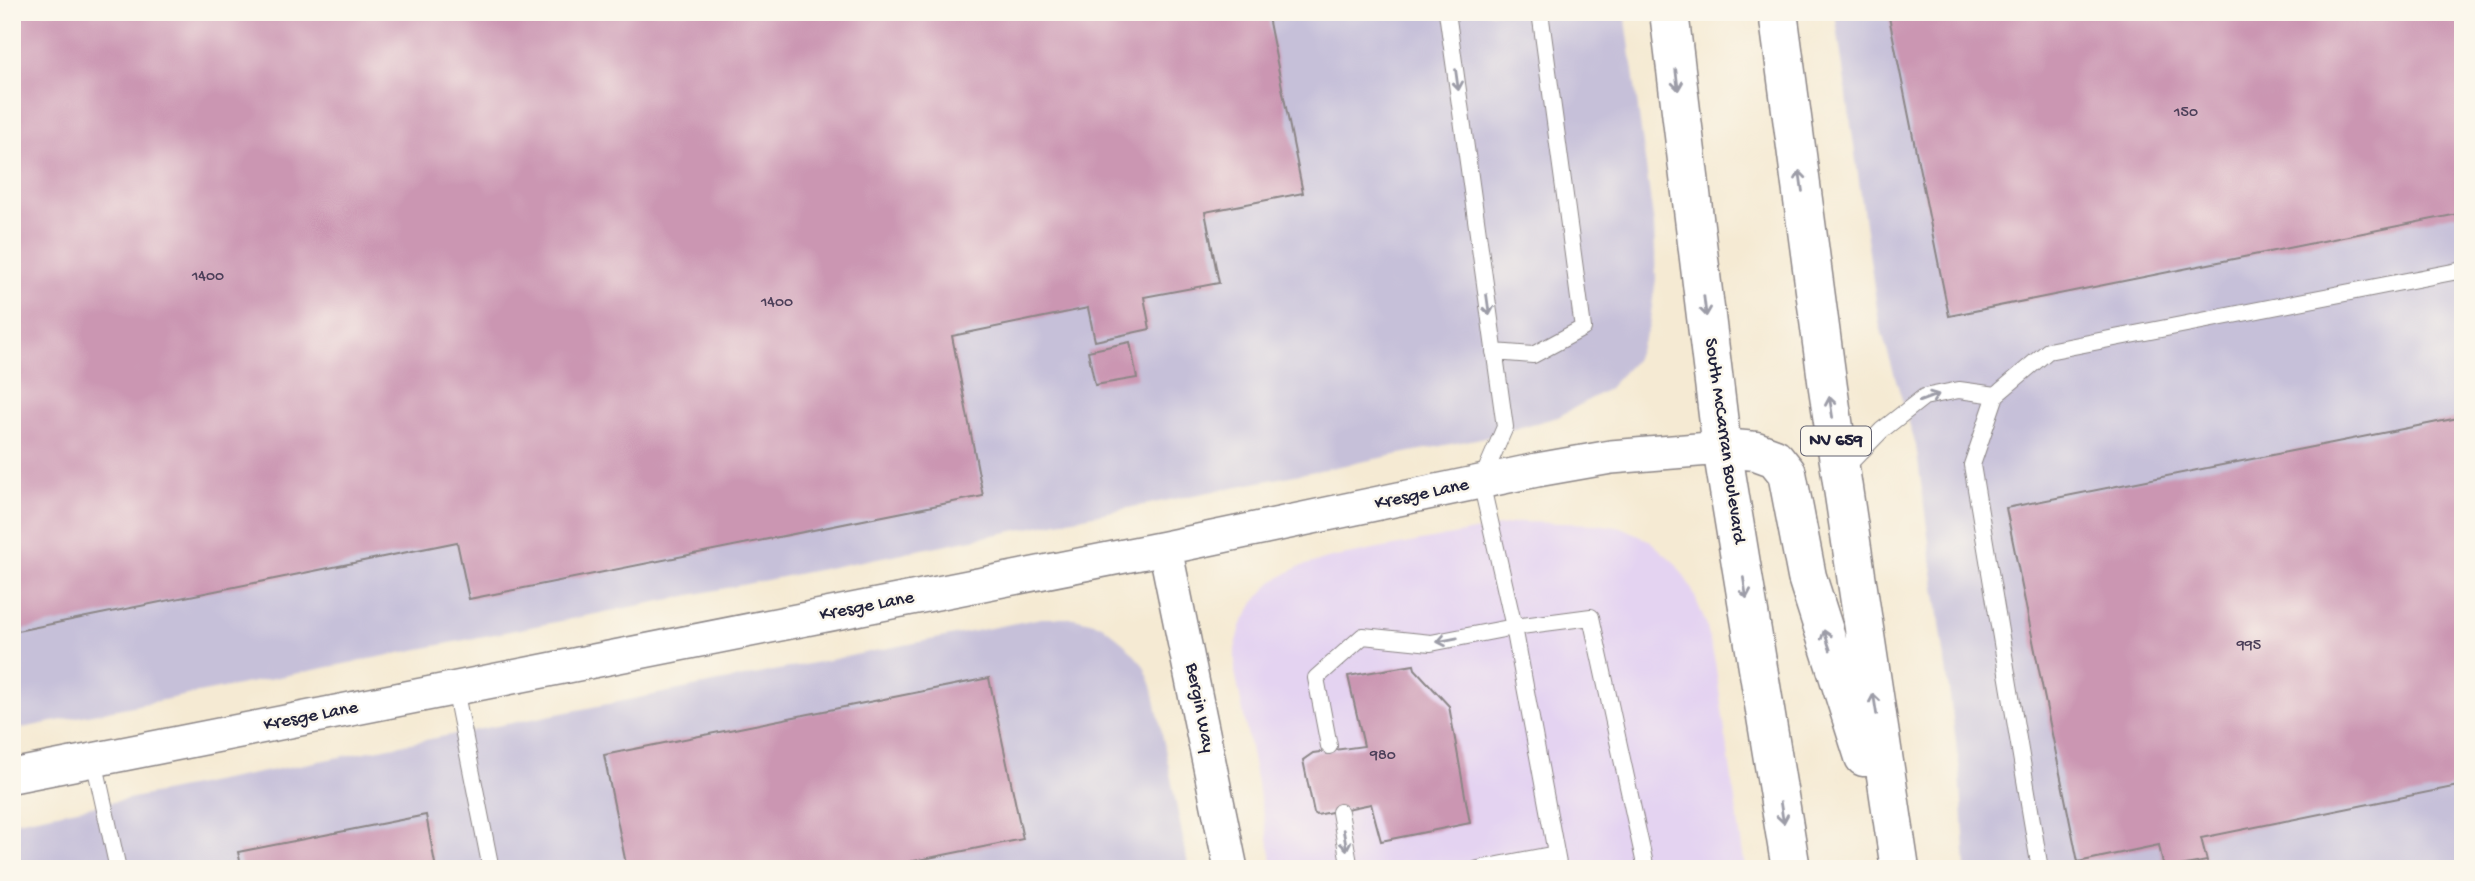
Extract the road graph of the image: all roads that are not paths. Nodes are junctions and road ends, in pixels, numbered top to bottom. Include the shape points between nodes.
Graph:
1 (1447, 12) edge
2 (1539, 12) edge
3 (1669, 12) edge
4 (1778, 12) edge
5 (2463, 270) edge
6 (1494, 352) junction
7 (1996, 395) junction
8 (1722, 448) junction
9 (1841, 473) junction
10 (1481, 482) junction
11 (1165, 548) junction
12 (1514, 627) junction
13 (454, 689) junction
14 (1329, 746) dead end
15 (94, 760) junction
16 (12, 776) edge
17 (1340, 812) dead end
18 (1558, 862) edge
19 (118, 869) edge
20 (491, 869) edge
21 (1231, 869) edge
22 (1350, 869) edge
23 (1478, 869) edge
24 (1646, 869) edge
25 (1791, 869) edge
26 (1900, 869) edge
27 (2040, 869) edge

1 -> 6 lane
2 - 6 lane via 1583,328 1533,355
3 -> 8 main road, South McCarran Boulevard
9 -> 4 main road, NV 659
5 - 7 lane via 2048,351
6 - 10 lane via 1505,427
9 -> 7 lane via 1882,430 1924,397 1959,390
7 - 27 lane via 1972,464
8 - 10 street, Kresge Lane via 1611,457
8 -> 25 main road, South McCarran Boulevard
26 -> 8 main road via 1807,577 1787,473 1775,458 1756,450
26 -> 9 main road, NV 659
10 - 11 street, Kresge Lane
10 - 12 lane
11 - 13 street, Kresge Lane
11 - 21 street, Bergin Way
12 -> 14 lane via 1431,643 1363,636 1316,678
12 - 18 lane
12 - 24 lane via 1591,617
13 - 15 street, Kresge Lane
13 - 20 lane
15 - 16 street, Kresge Lane
15 - 19 lane
17 -> 22 lane
18 - 23 lane

